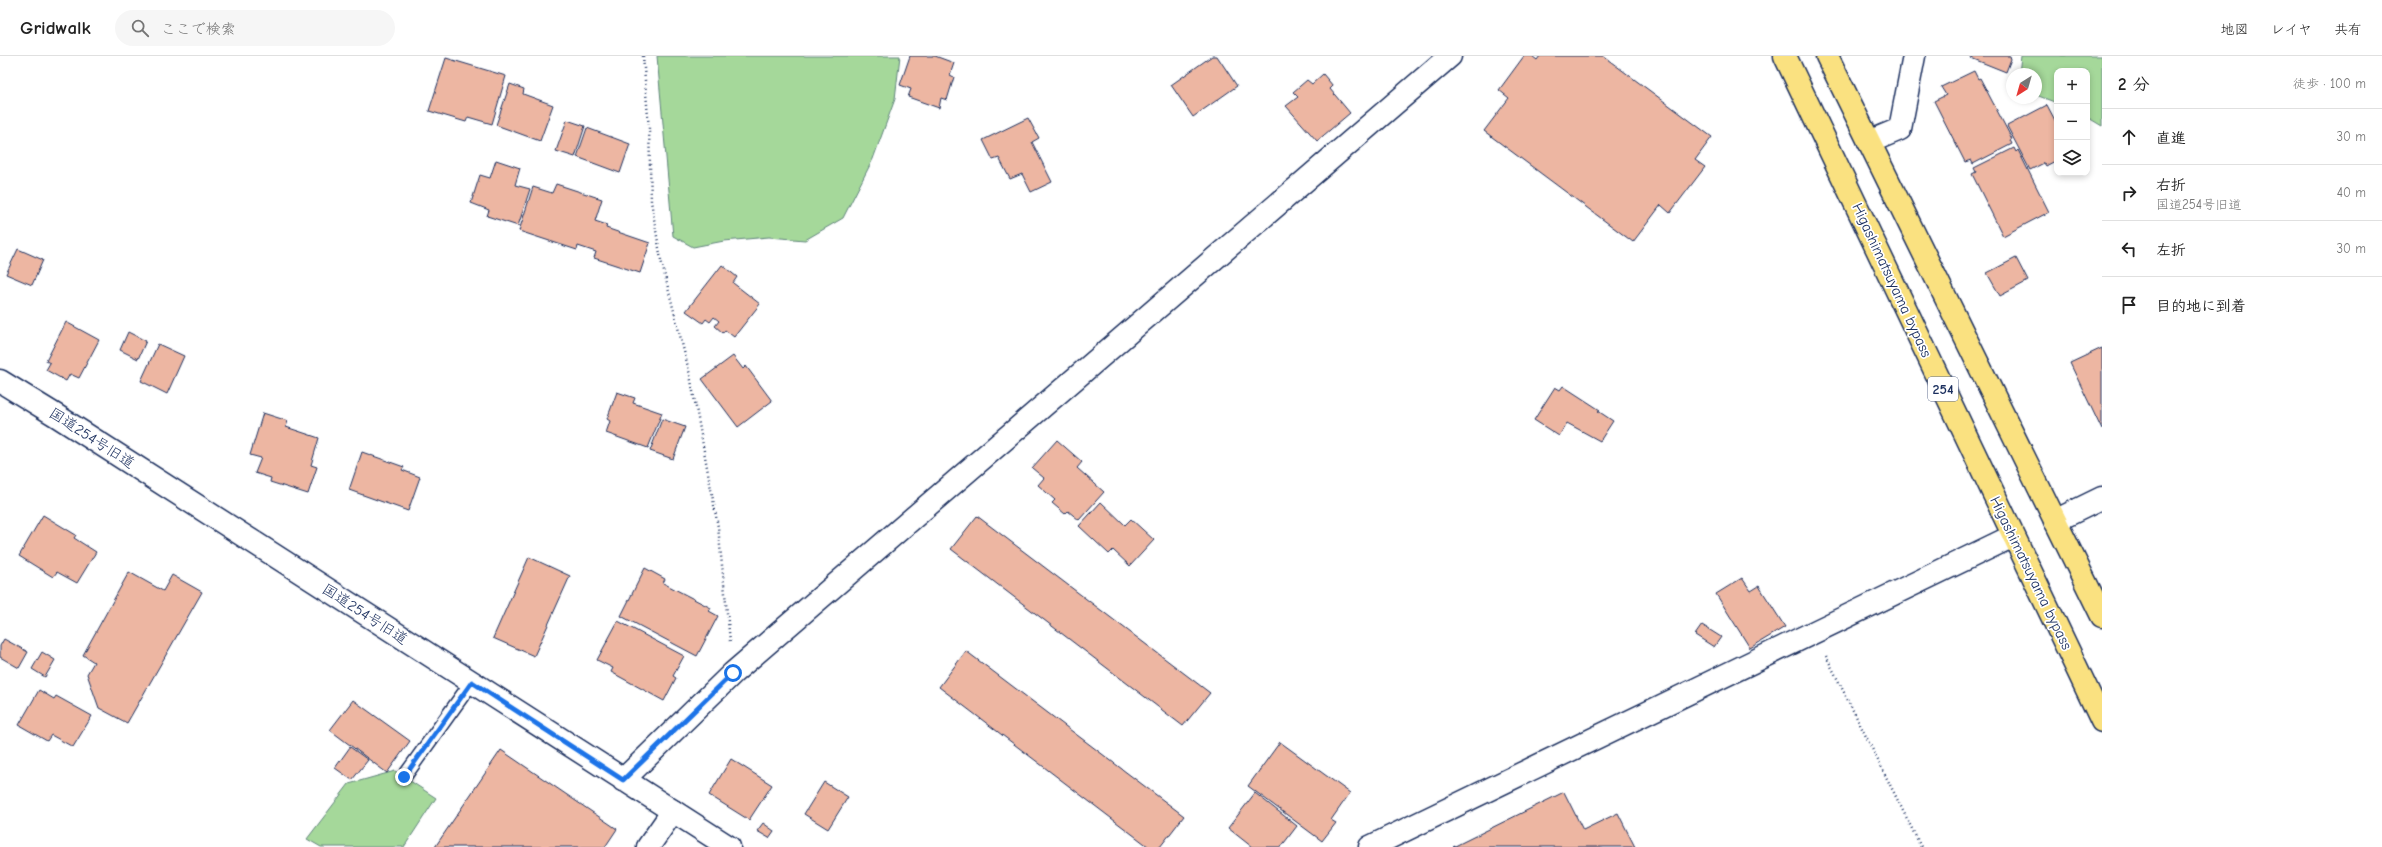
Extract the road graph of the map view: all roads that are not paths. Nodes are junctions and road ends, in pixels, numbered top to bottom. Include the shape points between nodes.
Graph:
1 (1785, 56) edge
2 (1827, 56) edge
3 (1914, 56) edge
4 (1439, 60) edge
5 (1869, 142) junction
6 (0, 381) edge
7 (2102, 498) edge
8 (2056, 521) junction
9 (2013, 536) junction
10 (2102, 616) edge
11 (472, 682) junction
12 (2102, 721) edge
13 (404, 777) dead end
14 (623, 780) junction
15 (673, 811) junction
16 (648, 847) edge
17 (729, 847) edge
18 (1370, 847) edge

1 - 9 highway, Higashimatsuyama bypass / 254
2 - 5 highway
3 - 5 street via 1900,129
4 - 14 street via 733,673
5 - 8 highway
6 - 11 street, 国道254号旧道
7 - 8 street
8 - 10 highway
9 - 12 highway, Higashimatsuyama bypass / 254
9 - 18 street
11 - 13 lane
11 - 14 street, 国道254号旧道
14 - 15 street, 国道254号旧道
15 - 16 street
15 - 17 street, 国道254号旧道

